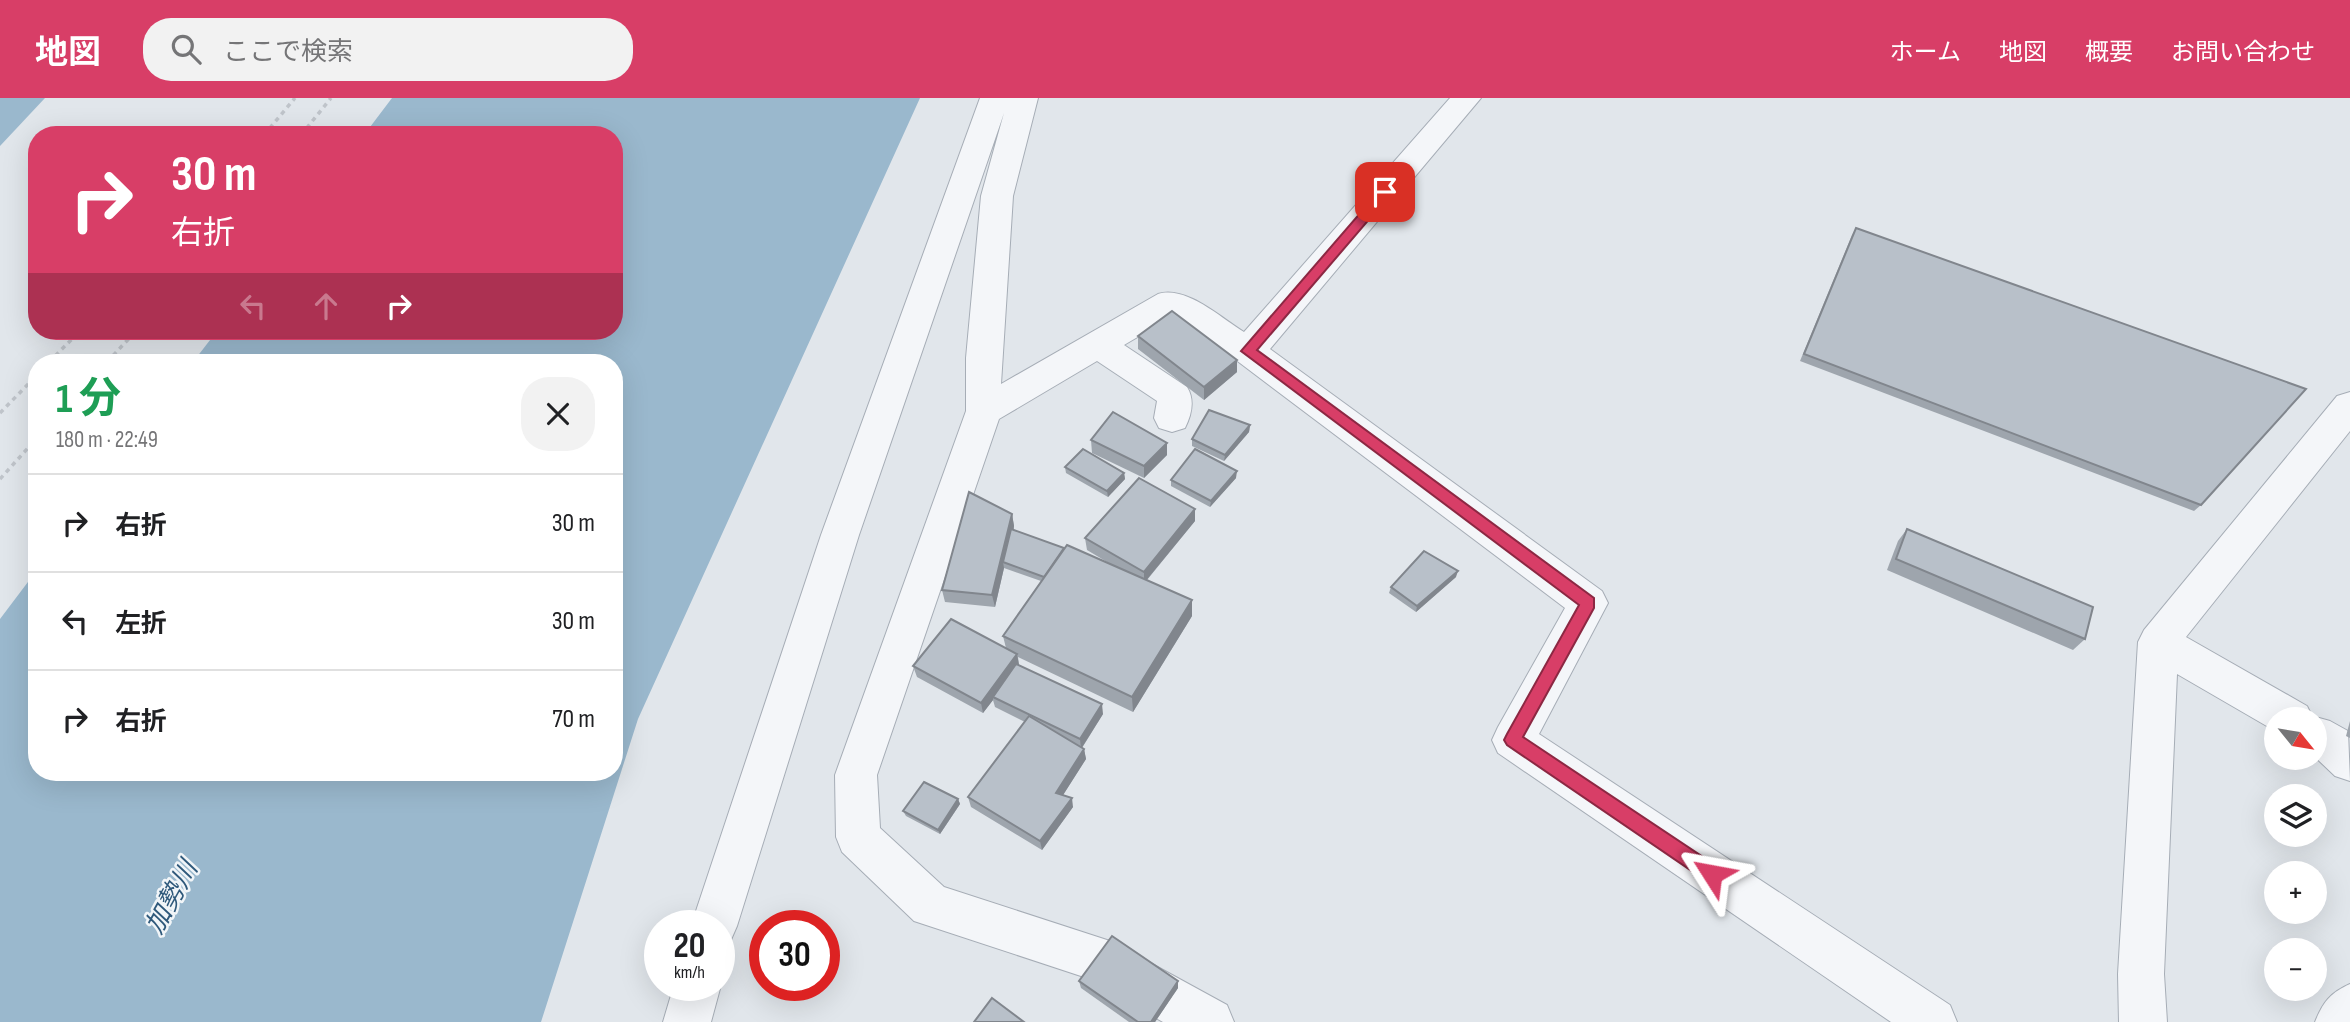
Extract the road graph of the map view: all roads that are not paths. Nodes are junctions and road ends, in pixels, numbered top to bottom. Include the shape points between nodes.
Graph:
1 (995, 98) edge
2 (1023, 98) edge
3 (1466, 98) edge
4 (1097, 345) junction
5 (1248, 351) junction
6 (2349, 409) edge
7 (984, 411) junction
8 (1172, 418) dead end
9 (2158, 642) junction
10 (2270, 707) edge
11 (2328, 742) edge
12 (2350, 762) edge
13 (719, 910) edge
14 (693, 1001) edge
15 (2350, 1008) edge
16 (687, 1022) edge
17 (1210, 1022) edge
18 (1933, 1022) edge
19 (2143, 1022) edge
20 (2339, 1022) edge

1 - 13 street via 844,523 743,825
2 - 7 street via 998,196 983,358
3 - 5 street
4 - 5 street via 1170,302
4 - 7 street
4 - 8 street via 1175,396
5 - 18 street via 1588,603 1513,740
6 - 9 street
7 - 17 street via 856,775 858,837 930,905 1094,957
9 - 10 street
9 - 19 street via 2141,974
11 - 12 street
14 - 16 street
15 - 20 street

